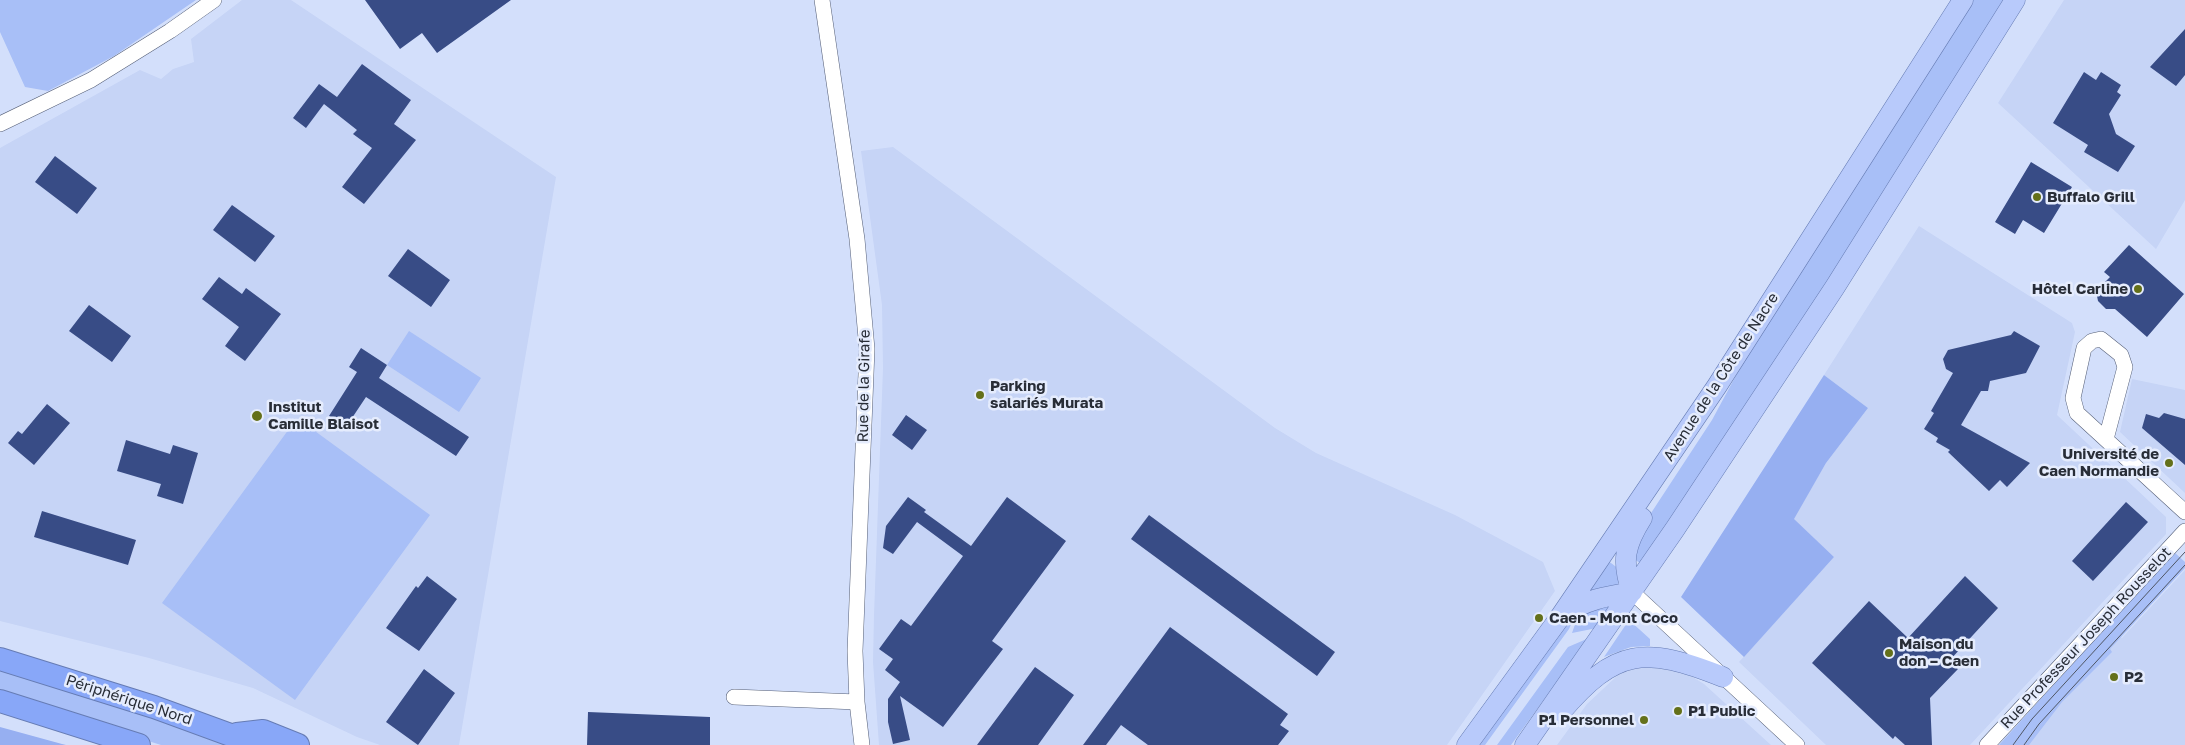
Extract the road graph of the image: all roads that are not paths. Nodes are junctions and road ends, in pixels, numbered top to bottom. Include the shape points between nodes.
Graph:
1 (214, 0) edge
2 (822, 0) edge
3 (1963, 0) edge
4 (2015, 0) edge
5 (0, 124) edge
6 (1717, 386) junction
7 (2106, 439) junction
8 (2185, 512) edge
9 (2185, 532) edge
10 (1632, 592) junction
11 (1558, 620) junction
12 (0, 659) edge
13 (1723, 677) junction
14 (734, 697) dead end
15 (0, 702) edge
16 (857, 702) junction
17 (231, 734) junction
18 (139, 745) edge
19 (258, 745) edge
20 (298, 745) edge
21 (862, 745) edge
22 (1467, 745) edge
23 (1525, 745) edge
24 (1533, 745) edge
25 (1797, 745) edge
26 (1987, 745) edge

1 - 5 street via 91,80
2 - 16 street, Rue de la Girafe via 858,239 867,349 855,651
3 - 6 main road, Avenue de la Côte de Nacre
4 - 10 main road via 1835,288
6 - 10 main road via 1700,430 1631,535 1625,560
6 - 11 main road, Avenue de la Côte de Nacre
7 - 7 street via 2125,367 2121,356 2101,339 2084,348 2073,398 2078,413
7 - 8 street
9 - 26 street, Rue Professeur Joseph Rousselot
10 - 11 main road via 1588,601
10 - 13 street
10 - 23 main road
11 - 22 main road, Avenue de la Côte de Nacre
12 - 17 highway, Périphérique Nord
13 - 24 main road via 1685,662 1656,656 1635,657 1616,664 1590,681
13 - 25 street
14 - 16 street
15 - 18 highway
16 - 21 street, Rue de la Girafe
17 - 19 highway, Périphérique Nord
17 - 20 highway via 263,731

